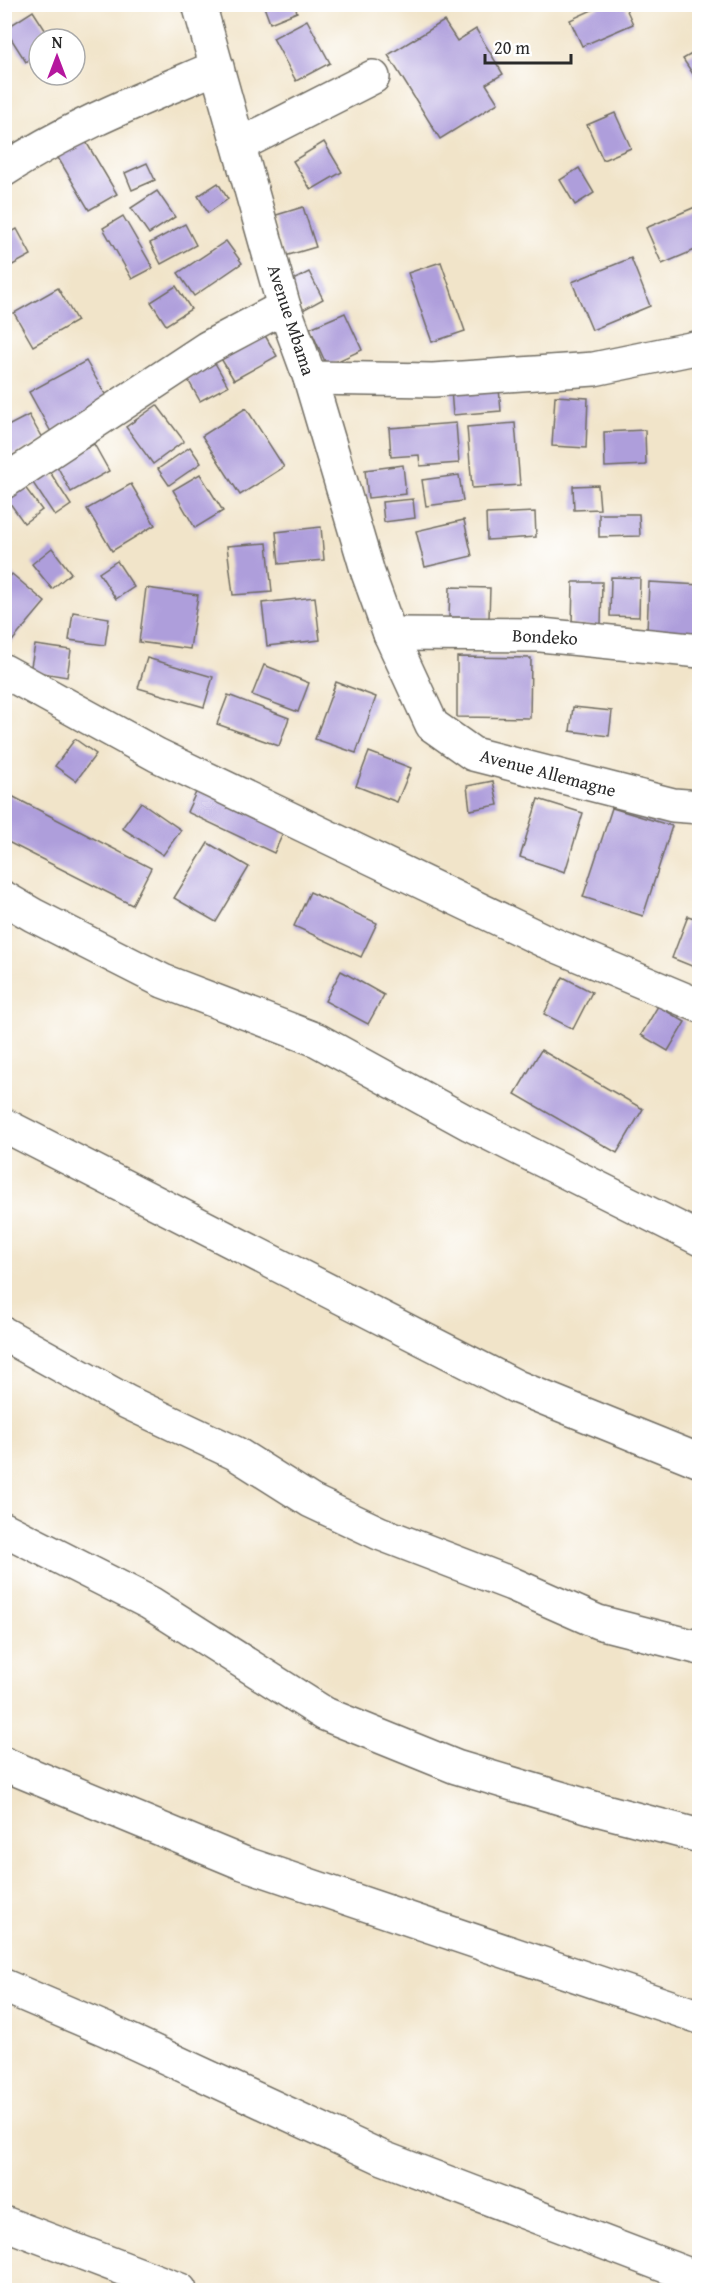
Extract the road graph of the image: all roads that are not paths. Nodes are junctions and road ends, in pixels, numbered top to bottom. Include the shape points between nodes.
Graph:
1 (199, 4) edge
2 (217, 67) junction
3 (373, 77) dead end
4 (239, 145) junction
5 (4, 170) edge
6 (284, 307) junction
7 (699, 347) edge
8 (310, 378) junction
9 (4, 482) edge
10 (390, 634) junction
11 (699, 651) edge
12 (4, 671) edge
13 (699, 807) edge
14 (4, 898) edge
15 (699, 1005) edge
16 (4, 1125) edge
17 (699, 1239) edge
18 (4, 1334) edge
19 (699, 1461) edge
20 (4, 1529) edge
21 (699, 1648) edge
22 (4, 1764) edge
23 (699, 1836) edge
24 (4, 1986) edge
25 (699, 2017) edge
26 (4, 2223) edge
27 (699, 2278) edge
28 (180, 2290) edge

1 - 2 street, Avenue Mbama
2 - 4 street, Avenue Mbama
2 - 5 street via 86,123
3 - 4 street
4 - 6 street, Avenue Mbama
6 - 8 street, Avenue Mbama
6 - 9 street via 207,348
7 - 8 street via 594,369 433,380
8 - 10 street, Avenue Mbama
10 - 11 street, Bondeko via 541,635
10 - 13 street, Avenue Allemagne via 432,725 473,754 673,806
12 - 15 street via 179,765 545,941
14 - 17 street via 163,981 317,1040 470,1124
16 - 19 street via 517,1387
18 - 21 street via 127,1402 235,1453 311,1501 379,1533 598,1622
20 - 23 street via 150,1604 325,1714 456,1767
22 - 25 street via 243,1863
24 - 27 street via 382,2158
26 - 28 street

